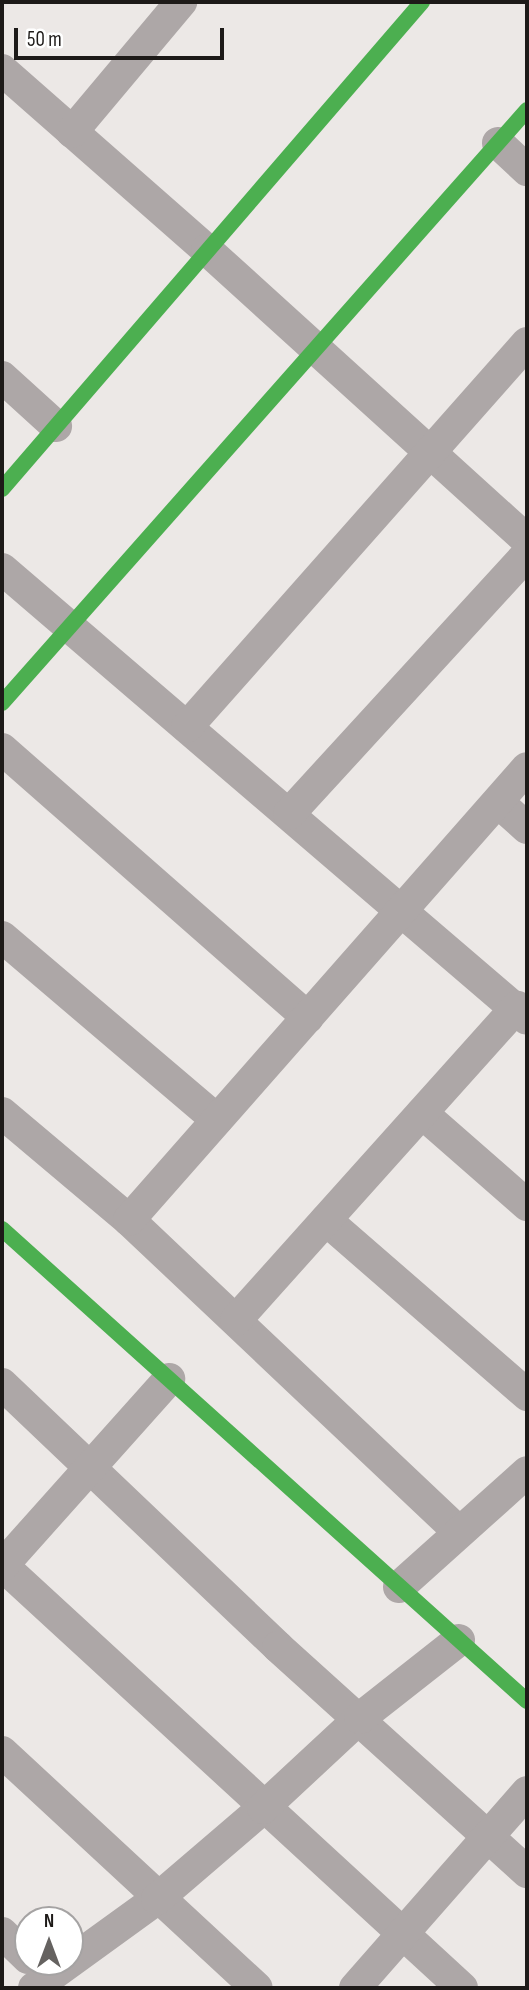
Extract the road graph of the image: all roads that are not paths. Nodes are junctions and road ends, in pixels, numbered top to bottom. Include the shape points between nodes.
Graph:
1 (181, 2) edge
2 (422, 2) edge
3 (2, 70) edge
4 (527, 110) edge
5 (72, 132) junction
6 (498, 144) junction
7 (527, 170) edge
8 (207, 250) junction
9 (316, 349) junction
10 (525, 351) edge
11 (2, 377) edge
12 (56, 426) junction
13 (430, 452) junction
14 (2, 489) edge
15 (527, 540) edge
16 (527, 554) edge
17 (2, 569) edge
18 (69, 627) junction
19 (2, 703) edge
20 (187, 727) junction
21 (2, 749) edge
22 (527, 768) edge
23 (498, 802) junction
24 (289, 814) junction
25 (527, 828) edge
26 (402, 911) junction
27 (2, 937) edge
28 (520, 1011) edge
29 (308, 1017) junction
30 (2, 1113) edge
31 (422, 1113) junction
32 (217, 1121) junction
33 (527, 1205) edge
34 (129, 1220) junction
35 (326, 1220) junction
36 (2, 1229) edge
37 (236, 1320) junction
38 (169, 1379) junction
39 (2, 1384) edge
40 (527, 1395) edge
41 (90, 1468) junction
42 (527, 1472) edge
43 (459, 1532) junction
44 (2, 1565) edge
45 (399, 1587) junction
46 (459, 1640) junction
47 (527, 1701) edge
48 (360, 1718) junction
49 (2, 1752) edge
50 (527, 1792) edge
51 (263, 1808) junction
52 (488, 1837) junction
53 (527, 1872) edge
54 (158, 1899) junction
55 (2, 1933) edge
56 (403, 1934) junction
57 (14, 1946) edge
58 (84, 1947) edge
59 (257, 1988) edge
60 (355, 1988) edge
61 (462, 1988) edge

1 - 5 street
2 - 8 street
3 - 5 street
4 - 6 street
5 - 8 street
6 - 7 street
6 - 9 street
8 - 9 street
8 - 12 street
9 - 13 street
9 - 18 street
10 - 13 street
11 - 12 street
12 - 14 street
13 - 15 street
13 - 20 street
16 - 24 street
17 - 18 street
18 - 19 street
18 - 20 street
20 - 24 street
21 - 29 street
22 - 23 street
23 - 25 street
23 - 26 street
24 - 26 street
26 - 28 street
26 - 29 street
27 - 32 street
28 - 31 street
29 - 32 street
30 - 34 street
31 - 33 street
31 - 35 street
32 - 34 street
34 - 37 street
35 - 37 street
35 - 40 street
36 - 38 street
37 - 43 street
38 - 41 street
38 - 45 street
39 - 41 street
41 - 44 street
41 - 48 street via 278,1647
42 - 43 street
43 - 45 street
44 - 51 street
45 - 46 street
46 - 47 street
46 - 48 street
48 - 51 street
48 - 52 street
49 - 54 street
50 - 52 street
51 - 54 street
51 - 56 street
52 - 53 street
52 - 56 street
54 - 58 street
54 - 59 street
55 - 57 street
56 - 60 street
56 - 61 street

